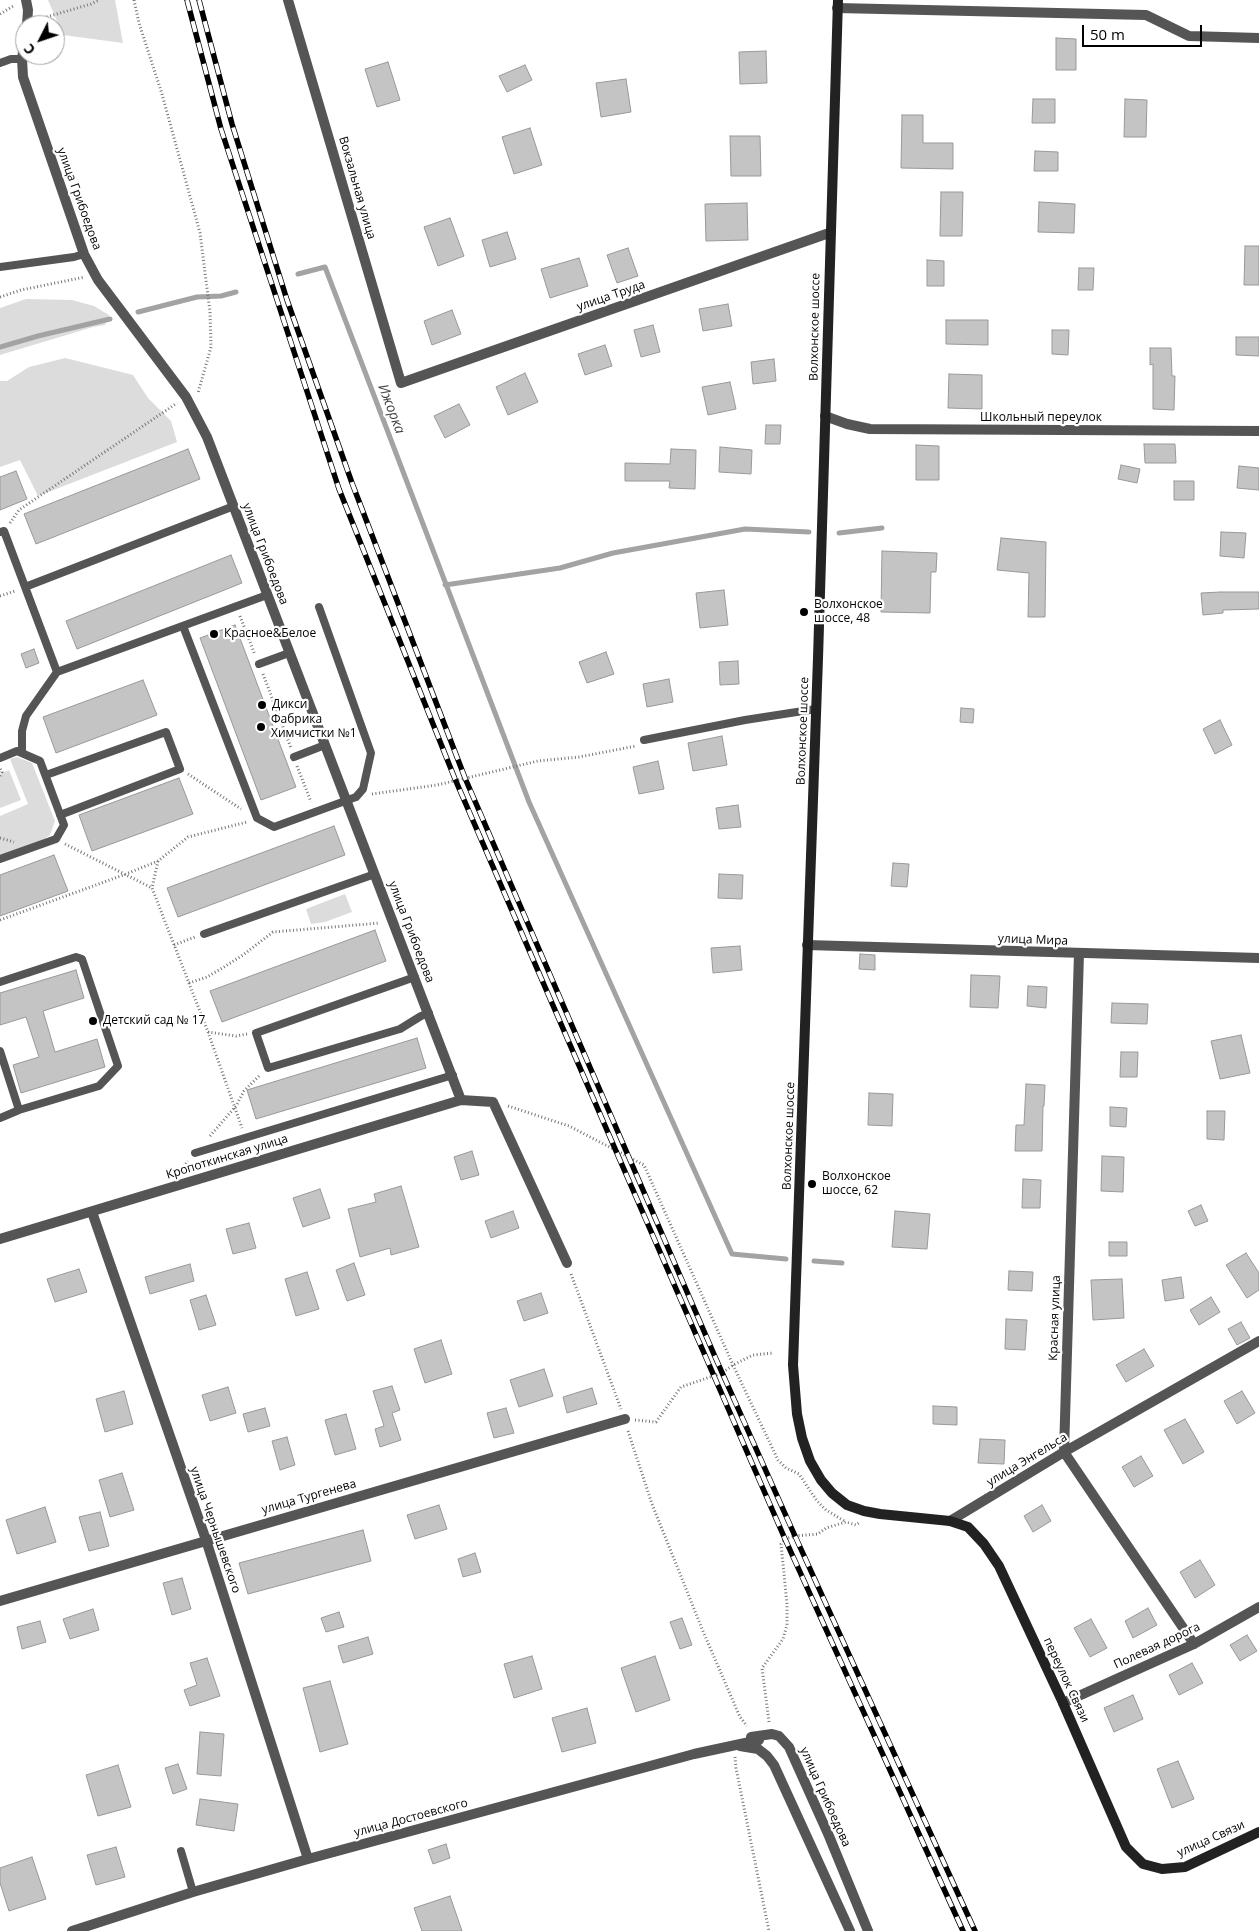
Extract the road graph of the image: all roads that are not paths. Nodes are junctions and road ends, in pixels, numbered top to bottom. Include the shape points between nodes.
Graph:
1 (288, 0) edge
2 (24, 1) edge
3 (838, 4) edge
4 (26, 15) edge
5 (1259, 38) edge
6 (15, 59) edge
7 (0, 63) edge
8 (22, 65) edge
9 (829, 233) junction
10 (84, 254) junction
11 (0, 267) edge
12 (401, 383) joint
13 (825, 416) junction
14 (1259, 431) edge
15 (234, 506) junction
16 (2, 532) edge
17 (25, 587) junction
18 (267, 594) junction
19 (319, 607) dead end
20 (183, 626) junction
21 (289, 653) junction
22 (259, 664) road end
23 (57, 672) junction
24 (816, 710) junction
25 (644, 740) road end
26 (325, 745) junction
27 (22, 753) junction
28 (294, 757) road end
29 (0, 758) edge
30 (46, 775) junction
31 (351, 798) junction
32 (60, 815) junction
33 (0, 860) edge
34 (375, 874) junction
35 (204, 934) road end
36 (807, 945) junction
37 (1079, 954) junction
38 (1259, 958) edge
39 (415, 977) junction
40 (0, 982) edge
41 (429, 1013) junction
42 (0, 1051) edge
43 (453, 1075) junction
44 (461, 1100) junction
45 (20, 1110) junction
46 (0, 1118) edge
47 (195, 1153) road end
48 (92, 1212) junction
49 (0, 1238) edge
50 (567, 1262) road end
51 (1259, 1341) edge
52 (625, 1419) road end
53 (1064, 1452) junction
54 (950, 1521) junction
55 (206, 1540) junction
56 (0, 1601) edge
57 (1259, 1607) edge
58 (1194, 1644) junction
59 (1063, 1703) junction
60 (758, 1737) joint
61 (734, 1744) junction
62 (1259, 1832) edge
63 (180, 1850) dead end
64 (308, 1859) junction
65 (1143, 1864) joint
66 (193, 1892) junction
67 (72, 1931) edge
68 (850, 1931) edge
69 (868, 1931) edge

1 - 12 street, Вокзальная улица
2 - 4 street
3 - 5 street via 1146,15 1190,36
3 - 9 street, Волхонское шоссе
6 - 7 lane
8 - 10 street, улица Грибоедова via 29,96
9 - 12 street, улица Труда
9 - 13 street, Волхонское шоссе
10 - 11 lane
10 - 15 street, улица Грибоедова via 95,275 186,397 207,437
13 - 14 street, Школьный переулок via 870,429
13 - 24 street, Волхонское шоссе
15 - 17 lane
15 - 18 street, улица Грибоедова
16 - 17 lane
17 - 23 lane
18 - 20 lane
18 - 21 street, улица Грибоедова
19 - 31 lane via 371,753 363,789
20 - 23 lane
20 - 31 lane via 257,818 274,827
21 - 22 lane
21 - 26 street, улица Грибоедова
23 - 27 lane via 26,716
24 - 25 lane
24 - 36 street, Волхонское шоссе
26 - 28 lane
26 - 31 street, улица Грибоедова
27 - 29 lane via 17,751
27 - 30 lane via 40,761
30 - 32 lane
30 - 32 lane via 166,732 180,769
31 - 34 street, улица Грибоедова
32 - 33 lane via 64,824 56,839
34 - 35 lane
34 - 39 street, улица Грибоедова
36 - 37 street, улица Мира
36 - 54 street, Волхонское шоссе via 793,1365 802,1438 821,1480 846,1505 864,1511
37 - 38 street, улица Мира
37 - 53 street, Красная улица
39 - 41 street, улица Грибоедова
39 - 41 lane via 256,1033 268,1068 400,1029
40 - 45 lane via 76,957 82,959 118,1066 99,1086
41 - 43 street, улица Грибоедова
42 - 45 lane
43 - 44 street, улица Грибоедова
43 - 47 lane
44 - 48 street, Кропоткинская улица
44 - 50 street via 493,1102
45 - 46 lane
48 - 49 street, Кропоткинская улица
48 - 55 street, улица Чернышевского
51 - 53 street, улица Энгельса
52 - 55 street, улица Тургенева
53 - 54 street, улица Энгельса
53 - 58 street
54 - 59 street, переулок Связи via 968,1527 999,1566
55 - 56 street, улица Тургенева
55 - 64 street, улица Чернышевского
57 - 58 street, Полевая дорога
58 - 59 street, Полевая дорога
59 - 65 street, переулок Связи via 1126,1847
60 - 61 street, улица Достоевского
60 - 69 street, улица Грибоедова via 772,1734 789,1747
61 - 64 street, улица Достоевского
61 - 68 street via 758,1750 774,1765
62 - 65 street, улица Связи via 1185,1867 1162,1869
63 - 66 lane
64 - 66 street, улица Достоевского
66 - 67 street, улица Достоевского

